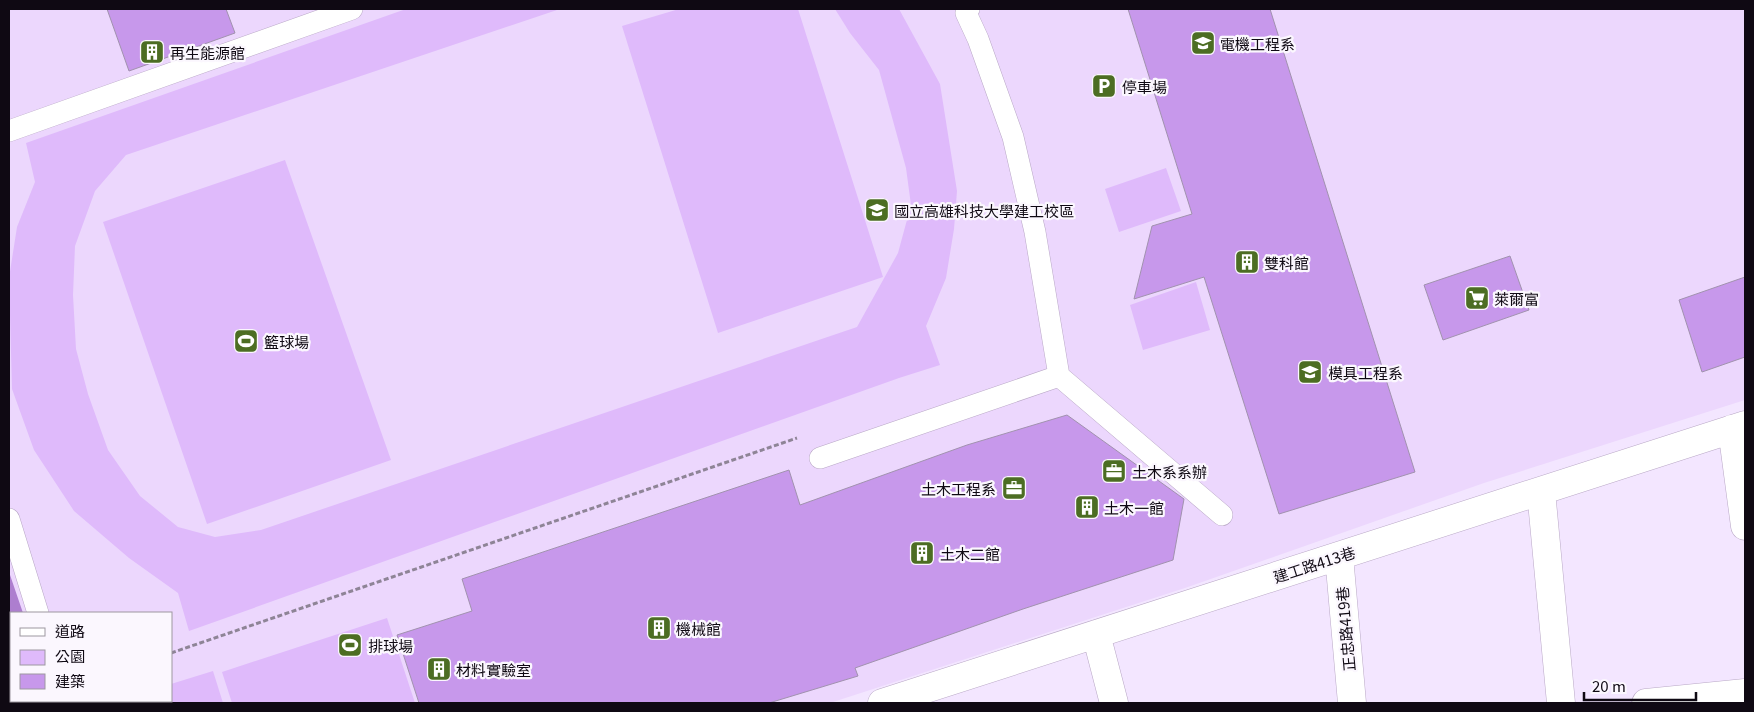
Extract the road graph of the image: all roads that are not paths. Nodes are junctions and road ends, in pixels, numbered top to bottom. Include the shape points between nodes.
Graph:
1 (352, 9) edge
2 (969, 9) edge
3 (9, 131) edge
4 (1059, 376) junction
5 (1739, 427) edge
6 (820, 458) dead end
7 (1541, 491) junction
8 (1222, 515) dead end
9 (9, 520) edge
10 (1745, 526) edge
11 (1339, 556) junction
12 (38, 612) edge
13 (1096, 634) junction
14 (1745, 692) edge
15 (882, 703) edge
16 (1114, 703) edge
17 (1352, 703) edge
18 (1560, 703) edge
19 (1646, 703) edge

1 - 3 lane
2 - 4 lane via 966,13 1013,137 1035,232
4 - 6 lane
4 - 8 lane
5 - 7 street, 建工路413巷
5 - 10 street
7 - 11 street, 建工路413巷
7 - 18 street
9 - 12 lane
11 - 13 street, 建工路413巷
11 - 17 street, 正忠路419巷
13 - 15 street, 建工路413巷
13 - 16 street
14 - 19 street

